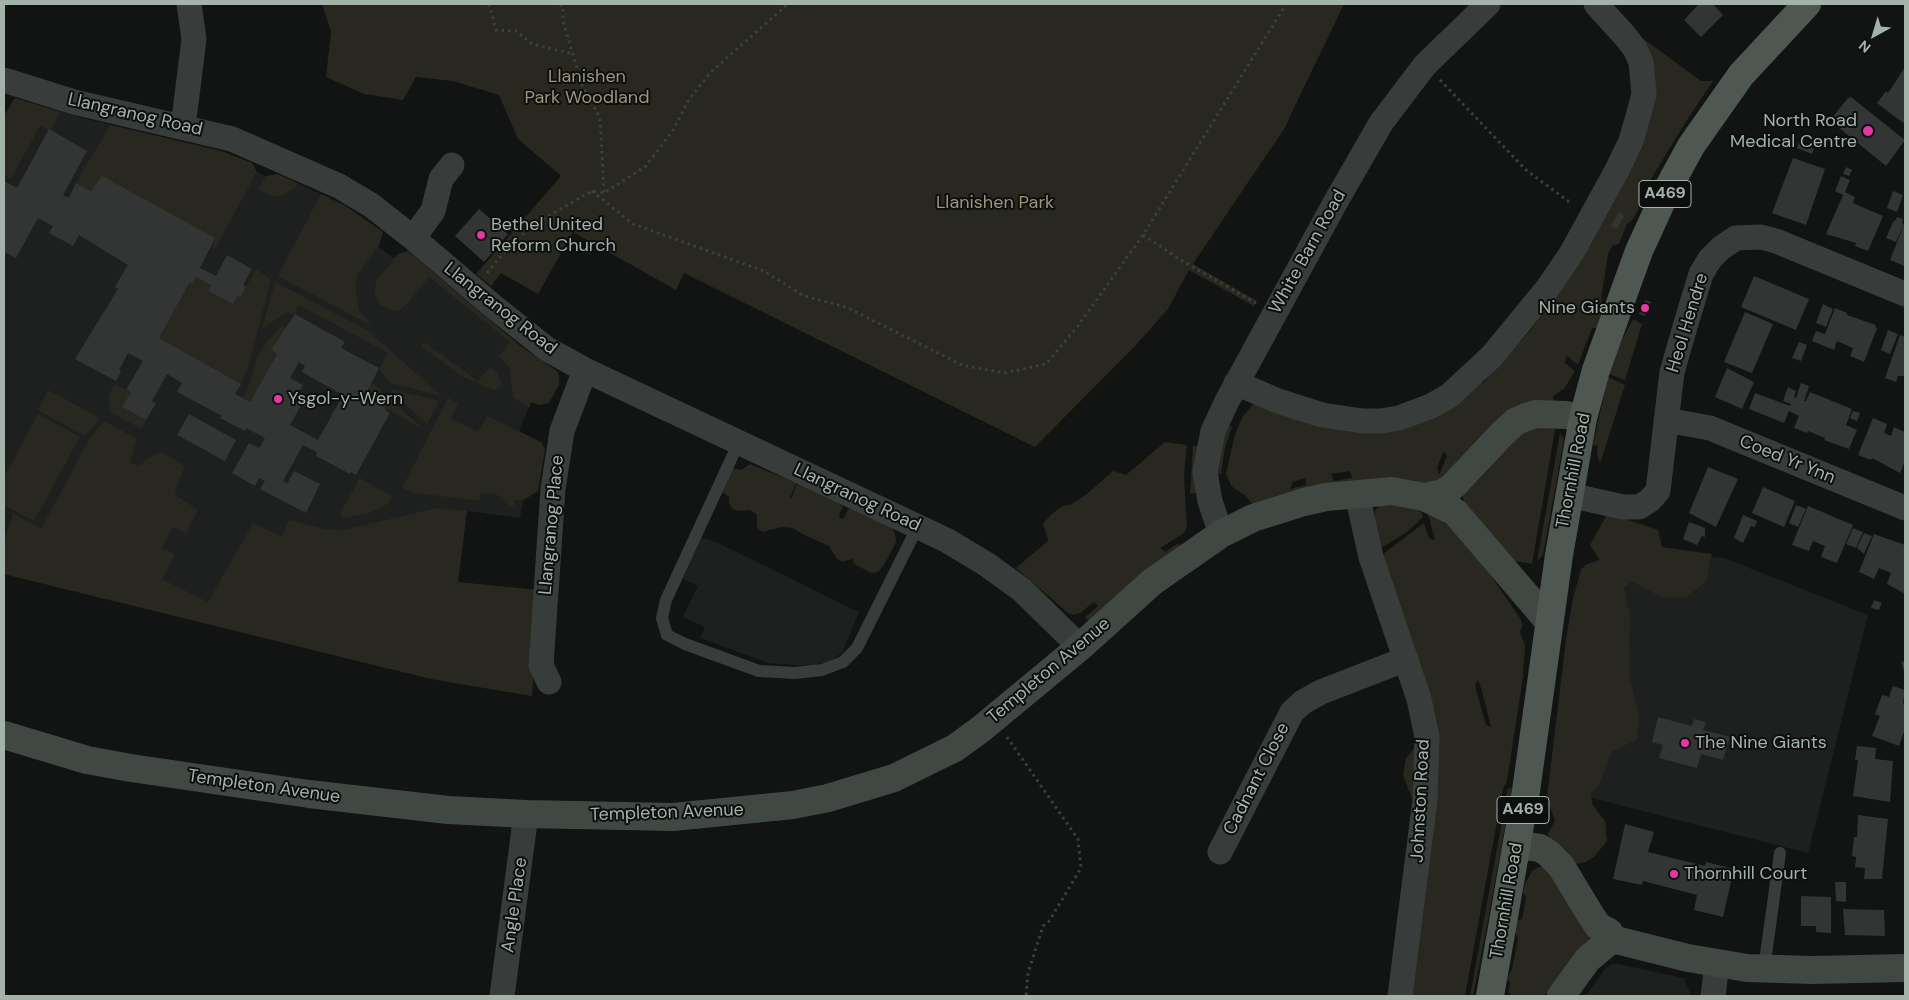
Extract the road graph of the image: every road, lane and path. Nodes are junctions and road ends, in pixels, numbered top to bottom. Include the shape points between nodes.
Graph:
1 (189, 4) edge
2 (488, 4) edge
3 (560, 4) edge
4 (788, 4) edge
5 (1286, 4) edge
6 (1488, 4) edge
7 (1596, 4) edge
8 (1807, 4) edge
9 (573, 54) junction
10 (1434, 74) dead end
11 (4, 80) edge
12 (183, 127) junction
13 (452, 165) dead end
14 (592, 191) junction
15 (604, 193) junction
16 (1575, 207) dead end
17 (1143, 235) junction
18 (413, 238) junction
19 (483, 279) dead end
20 (1905, 294) edge
21 (1258, 305) dead end
22 (585, 370) junction
23 (1236, 383) junction
24 (1583, 418) junction
25 (1666, 420) junction
26 (739, 442) junction
27 (1357, 494) junction
28 (1569, 494) junction
29 (1424, 497) junction
30 (1905, 508) edge
31 (918, 526) junction
32 (1222, 534) junction
33 (1548, 622) junction
34 (1080, 647) junction
35 (1406, 659) junction
36 (549, 682) dead end
37 (4, 735) edge
38 (1007, 737) dead end
39 (526, 814) junction
40 (1518, 845) junction
41 (1220, 852) dead end
42 (1780, 852) dead end
43 (1612, 939) junction
44 (1716, 964) junction
45 (1905, 968) edge
46 (1764, 969) junction
47 (502, 996) edge
48 (1026, 996) edge
49 (1400, 996) edge
50 (1490, 996) edge
51 (1561, 996) edge
52 (1713, 996) edge

1 - 12 street via 194,38
2 - 9 path via 496,30 516,31 532,44
3 - 9 path
4 - 15 path via 711,72 646,166
5 - 17 path
6 - 23 street, White Barn Road via 1425,65 1381,123
7 - 23 street via 1625,36 1641,62 1644,94 1639,113 1617,170 1571,254 1492,356 1449,396 1416,413 1381,421 1322,415
8 - 24 main road, Thornhill Road / A469 via 1741,75 1678,168 1639,250 1596,370
9 - 15 path via 582,85 600,118
10 - 16 path via 1526,170
11 - 12 street, Llangranog Road via 74,102
12 - 18 street, Llangranog Road via 232,139 339,186 371,205
13 - 18 street via 442,179 434,211
14 - 15 path
14 - 17 path via 633,224 764,271 804,296 846,307 962,365 1004,373 1046,364 1078,326
14 - 19 path via 515,240
17 - 21 path
18 - 22 street, Llangranog Road via 527,334
20 - 25 street, Heol Hendre via 1776,241 1761,237 1736,238 1721,248 1701,274 1672,372
22 - 26 street, Llangranog Road
22 - 36 street, Llangranog Place via 562,430 553,489 541,665
23 - 32 street, White Barn Road via 1213,431 1205,472 1210,502
24 - 28 main road, Thornhill Road / A469
24 - 29 street, Templeton Avenue via 1536,414 1526,417 1502,434 1452,488
25 - 28 street, Heol Hendre via 1661,475 1658,490 1650,500 1639,508 1623,507
25 - 30 street, Coed Yr Ynn via 1710,428
26 - 31 street, Llangranog Road
26 - 31 lane via 666,600 662,618 666,635 685,644 759,670 795,673 822,670 843,662 856,648
27 - 29 street, Templeton Avenue via 1392,491
27 - 32 street, Templeton Avenue via 1304,502 1253,518
27 - 35 street, Johnston Road via 1371,558
28 - 33 main road, Thornhill Road / A469
29 - 33 street, Templeton Avenue via 1455,512 1465,521
31 - 34 street, Llangranog Road via 961,548 1003,576 1042,608
32 - 34 street, Templeton Avenue via 1152,582
33 - 40 main road, Thornhill Road / A469
34 - 39 street, Templeton Avenue via 955,748 902,774 863,788 793,805 717,814 641,817
35 - 41 street, Cadnant Close via 1321,692 1292,712
35 - 49 street, Johnston Road via 1424,715 1427,771
37 - 39 street, Templeton Avenue via 87,760 207,780 448,810
38 - 48 path via 1078,839 1081,868 1048,923 1043,926 1028,973
39 - 47 street, Angle Place
40 - 43 street via 1540,848 1562,866 1598,926 1609,932
40 - 50 main road, Thornhill Road / A469
42 - 46 lane
43 - 44 street
43 - 51 street via 1588,959
44 - 46 street
44 - 52 street
45 - 46 street

